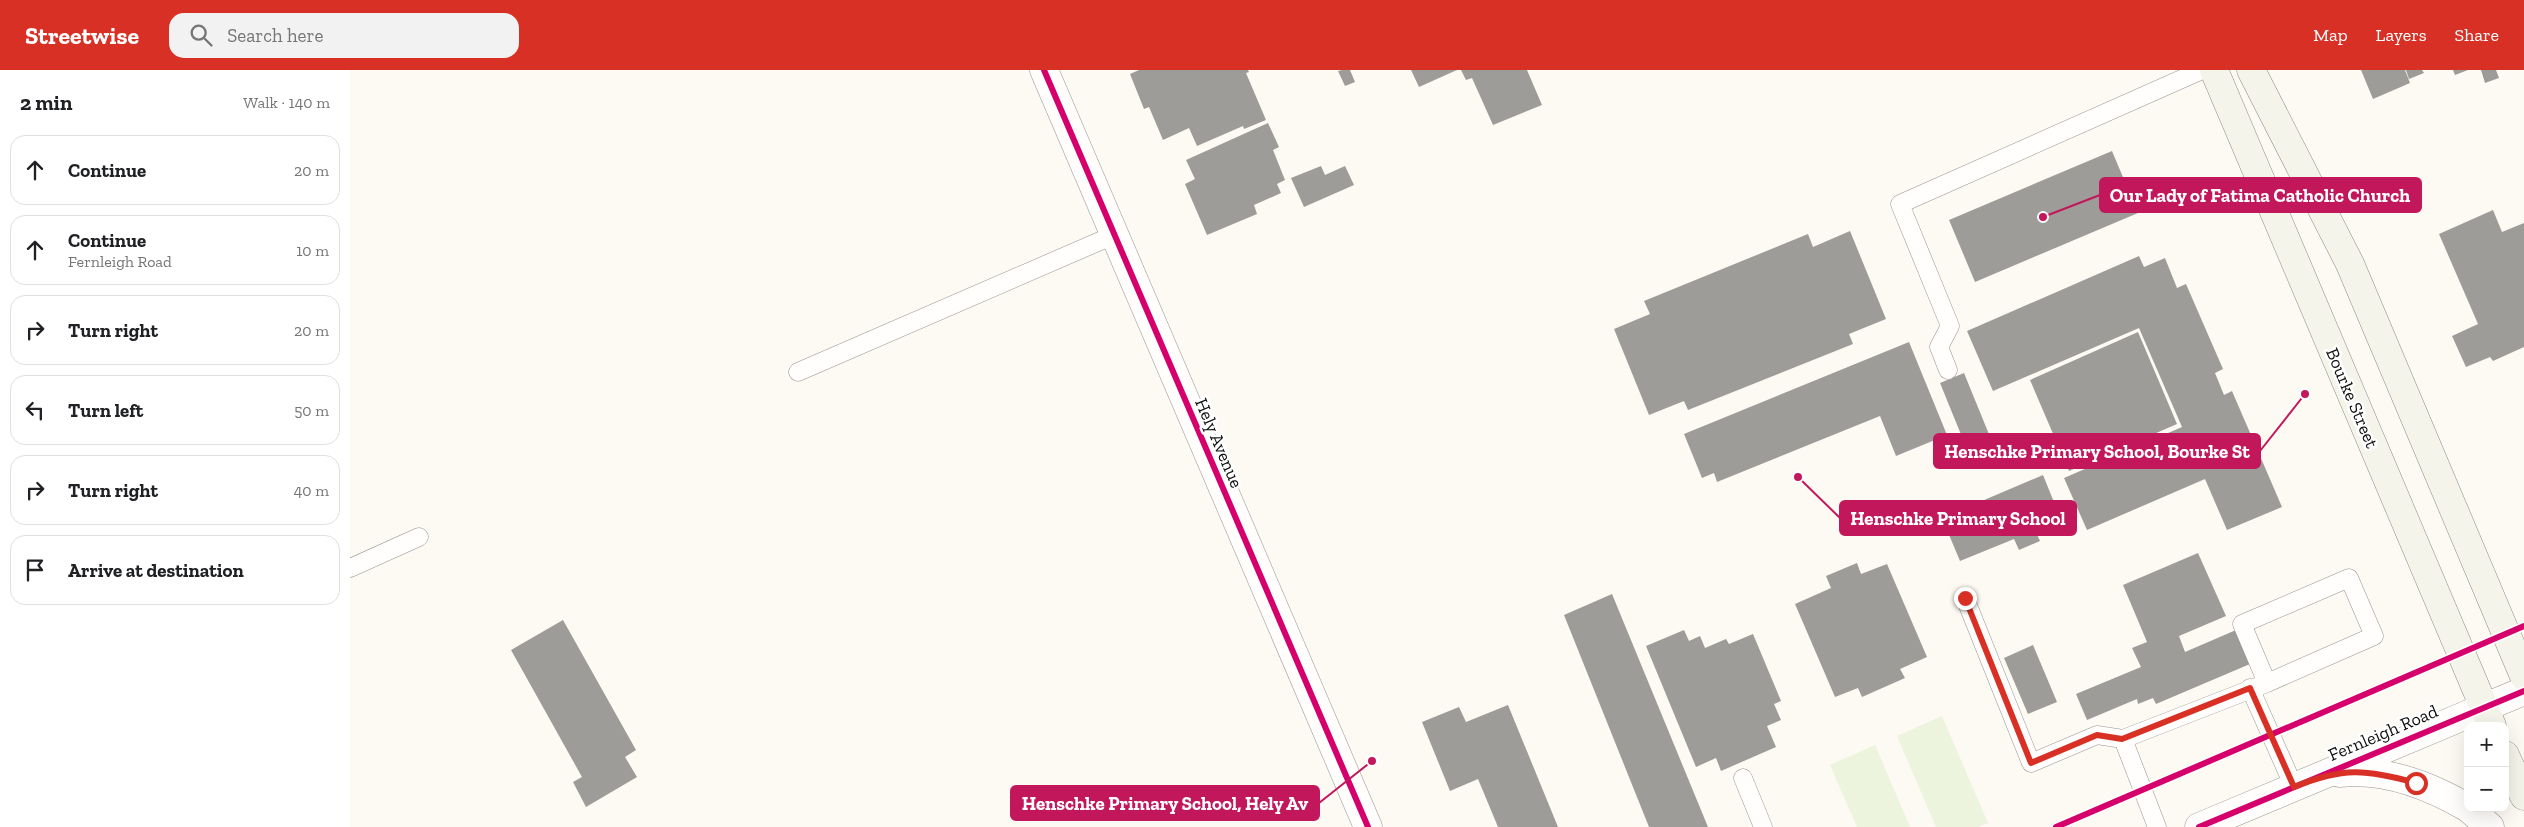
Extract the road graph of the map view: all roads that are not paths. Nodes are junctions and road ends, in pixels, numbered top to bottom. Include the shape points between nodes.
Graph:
1 (1044, 70) edge
2 (2202, 70) edge
3 (2214, 70) edge
4 (2251, 70) edge
5 (1114, 235) junction
6 (1948, 370) dead end
7 (798, 372) dead end
8 (419, 537) dead end
9 (350, 568) edge
10 (1965, 598) dead end
11 (2524, 676) edge
12 (2258, 685) junction
13 (2524, 691) edge
14 (2488, 717) edge
15 (2122, 739) junction
16 (2509, 764) edge
17 (2322, 775) junction
18 (1743, 778) dead end
19 (2294, 787) junction
20 (2524, 796) edge
21 (2464, 806) edge
22 (2473, 812) edge
23 (1368, 827) edge
24 (1763, 827) edge
25 (2157, 827) edge
26 (2199, 827) edge
27 (2490, 827) edge

1 - 5 street, Hely Avenue
2 - 6 lane via 1900,204 1950,326 1939,347
3 - 14 main road, Bourke Street
4 - 11 main road via 2350,264
5 - 7 lane
5 - 23 street, Hely Avenue
8 - 9 lane
10 - 15 lane via 2031,763 2097,735
12 - 12 lane via 2242,624 2349,578 2374,636
12 - 15 lane
12 - 19 lane
13 - 14 street, Fernleigh Road
14 - 17 street, Fernleigh Road
15 - 25 lane
16 - 20 main road
17 - 19 street, Fernleigh Road
17 - 21 street via 2354,771 2383,774 2416,783
18 - 24 lane
19 - 26 street, Fernleigh Road
22 - 27 street

